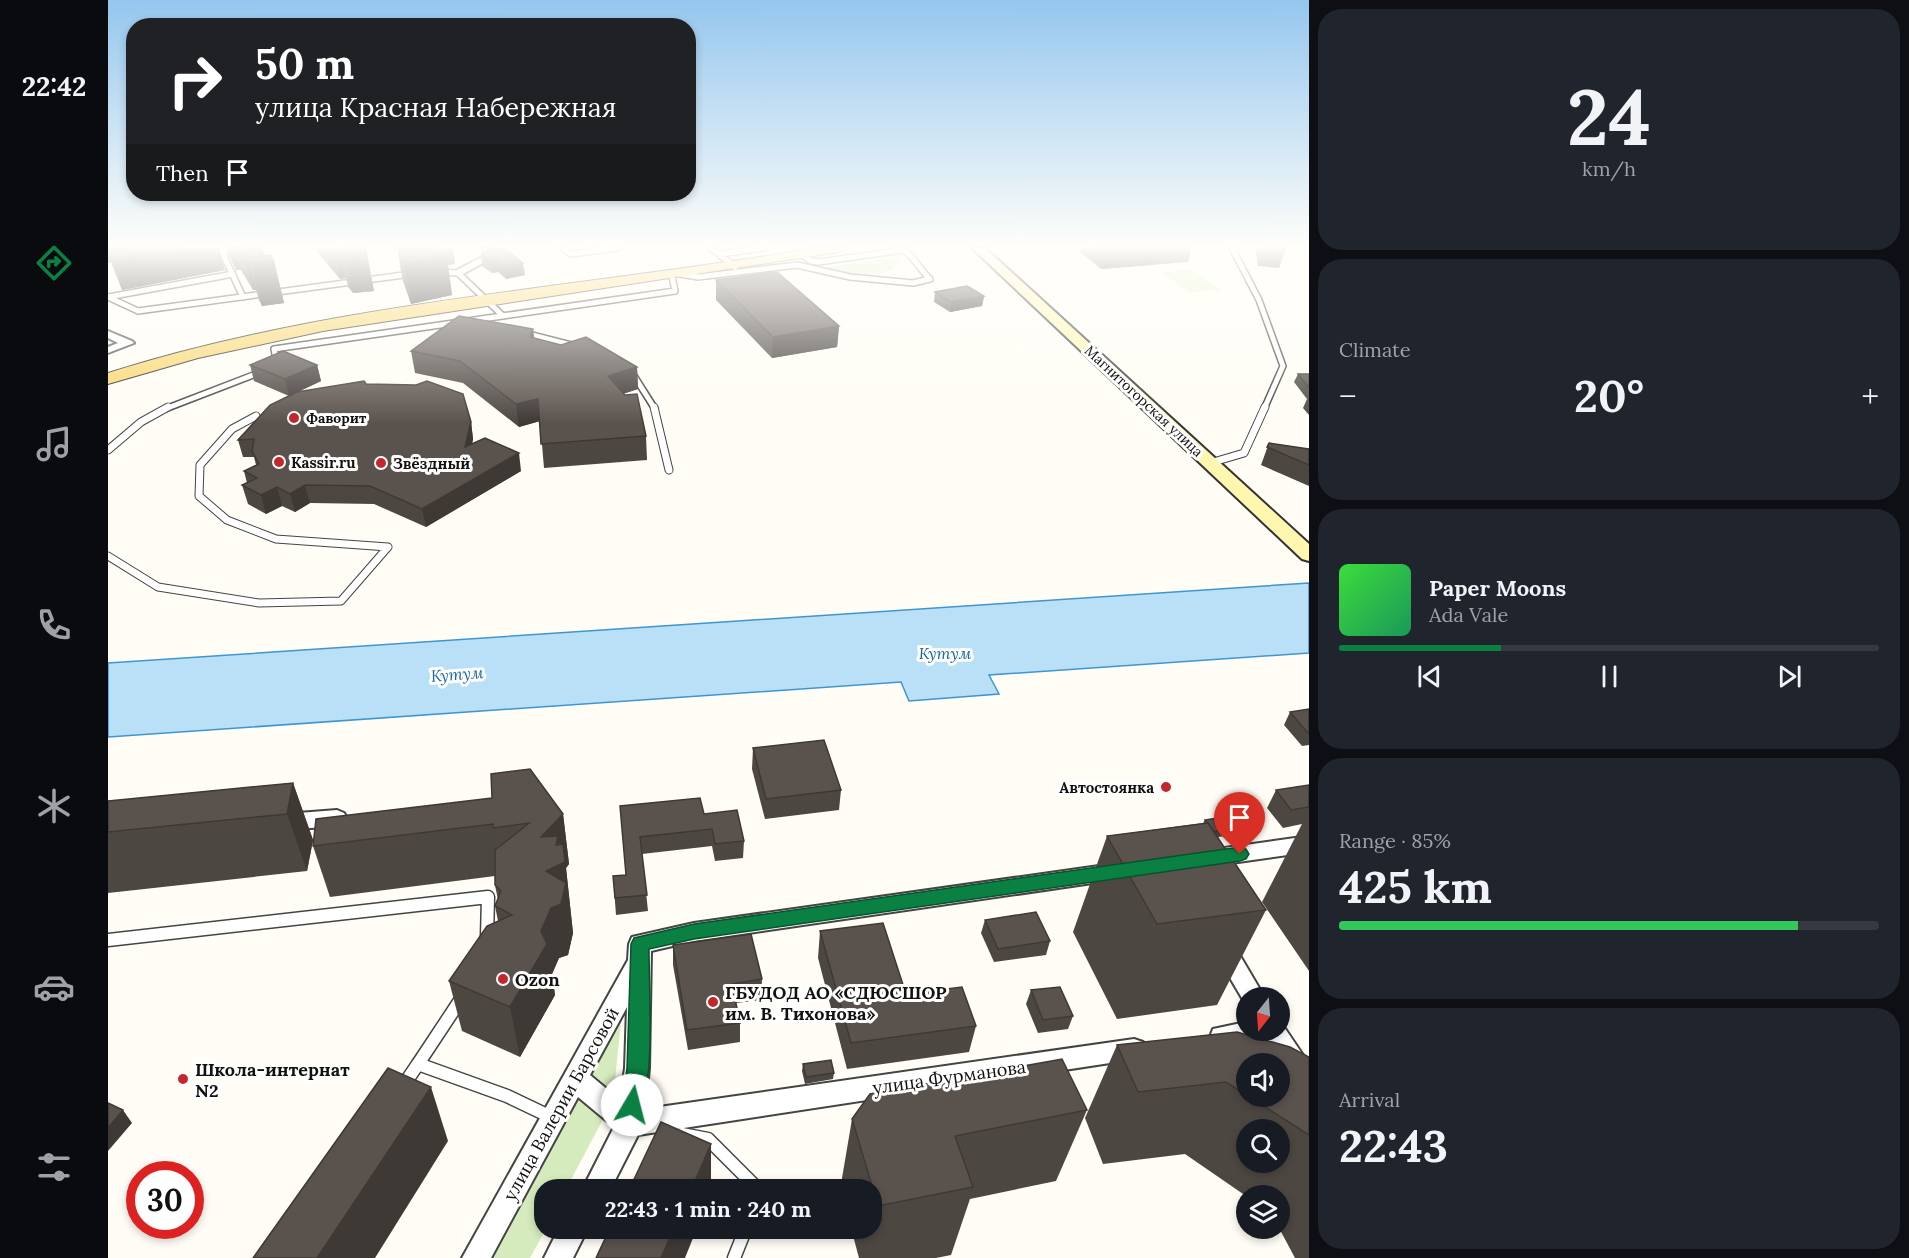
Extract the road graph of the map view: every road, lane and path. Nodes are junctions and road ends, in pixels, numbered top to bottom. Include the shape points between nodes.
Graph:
1 (129, 307) edge
2 (170, 307) edge
3 (484, 307) junction
4 (562, 307) edge
5 (1041, 307) edge
6 (1261, 307) edge
7 (502, 315) junction
8 (498, 327) edge
9 (521, 332) edge
10 (108, 334) edge
11 (579, 347) edge
12 (109, 349) edge
13 (126, 356) dead end
14 (625, 368) edge
15 (108, 379) edge
16 (256, 416) edge
17 (108, 450) edge
18 (1210, 463) junction
19 (669, 470) dead end
20 (1309, 555) edge
21 (108, 556) edge
22 (355, 817) edge
23 (261, 824) edge
24 (1309, 844) edge
25 (1195, 860) edge
26 (1137, 868) edge
27 (1213, 931) edge
28 (108, 940) edge
29 (486, 951) edge
30 (638, 965) junction
31 (1247, 987) edge
32 (467, 989) edge
33 (1236, 1035) edge
34 (1198, 1041) edge
35 (1281, 1041) edge
36 (1162, 1046) edge
37 (418, 1064) junction
38 (575, 1078) junction
39 (1309, 1086) edge
40 (398, 1093) edge
41 (554, 1118) junction
42 (630, 1124) junction
43 (601, 1179) edge
44 (748, 1179) edge
45 (568, 1239) edge
46 (742, 1239) edge
47 (476, 1258) edge
48 (558, 1258) edge
49 (734, 1258) edge

1 - 2 lane via 138,311
3 - 7 lane
3 - 7 lane
3 - 8 lane
3 - 15 main road via 288,332
3 - 17 lane via 274,349 277,366 177,401 118,439
4 - 7 lane
5 - 18 main road, Магнитогорская улица
6 - 18 lane via 1283,366 1244,453
9 - 11 lane
10 - 12 street via 128,343
12 - 13 street
14 - 19 lane via 634,373 657,411
16 - 21 lane via 232,429 200,465 199,496 226,520 276,538 388,547 342,601 259,603 158,587
18 - 20 main road, Магнитогорская улица
22 - 23 street
24 - 25 street
26 - 30 street via 694,932 640,944
27 - 31 street
28 - 29 lane via 488,897
30 - 38 street, улица Валерии Барсовой
30 - 42 street, улица Валерии Барсовой via 638,1068
32 - 37 lane
33 - 34 street
35 - 39 street
36 - 42 street, улица Фурманова
37 - 40 lane
37 - 41 lane via 507,1096
38 - 41 street, улица Валерии Барсовой
38 - 42 street
41 - 47 street, улица Валерии Барсовой
42 - 43 street, улица Валерии Барсовой
42 - 44 lane via 708,1139
45 - 48 street
46 - 49 lane

